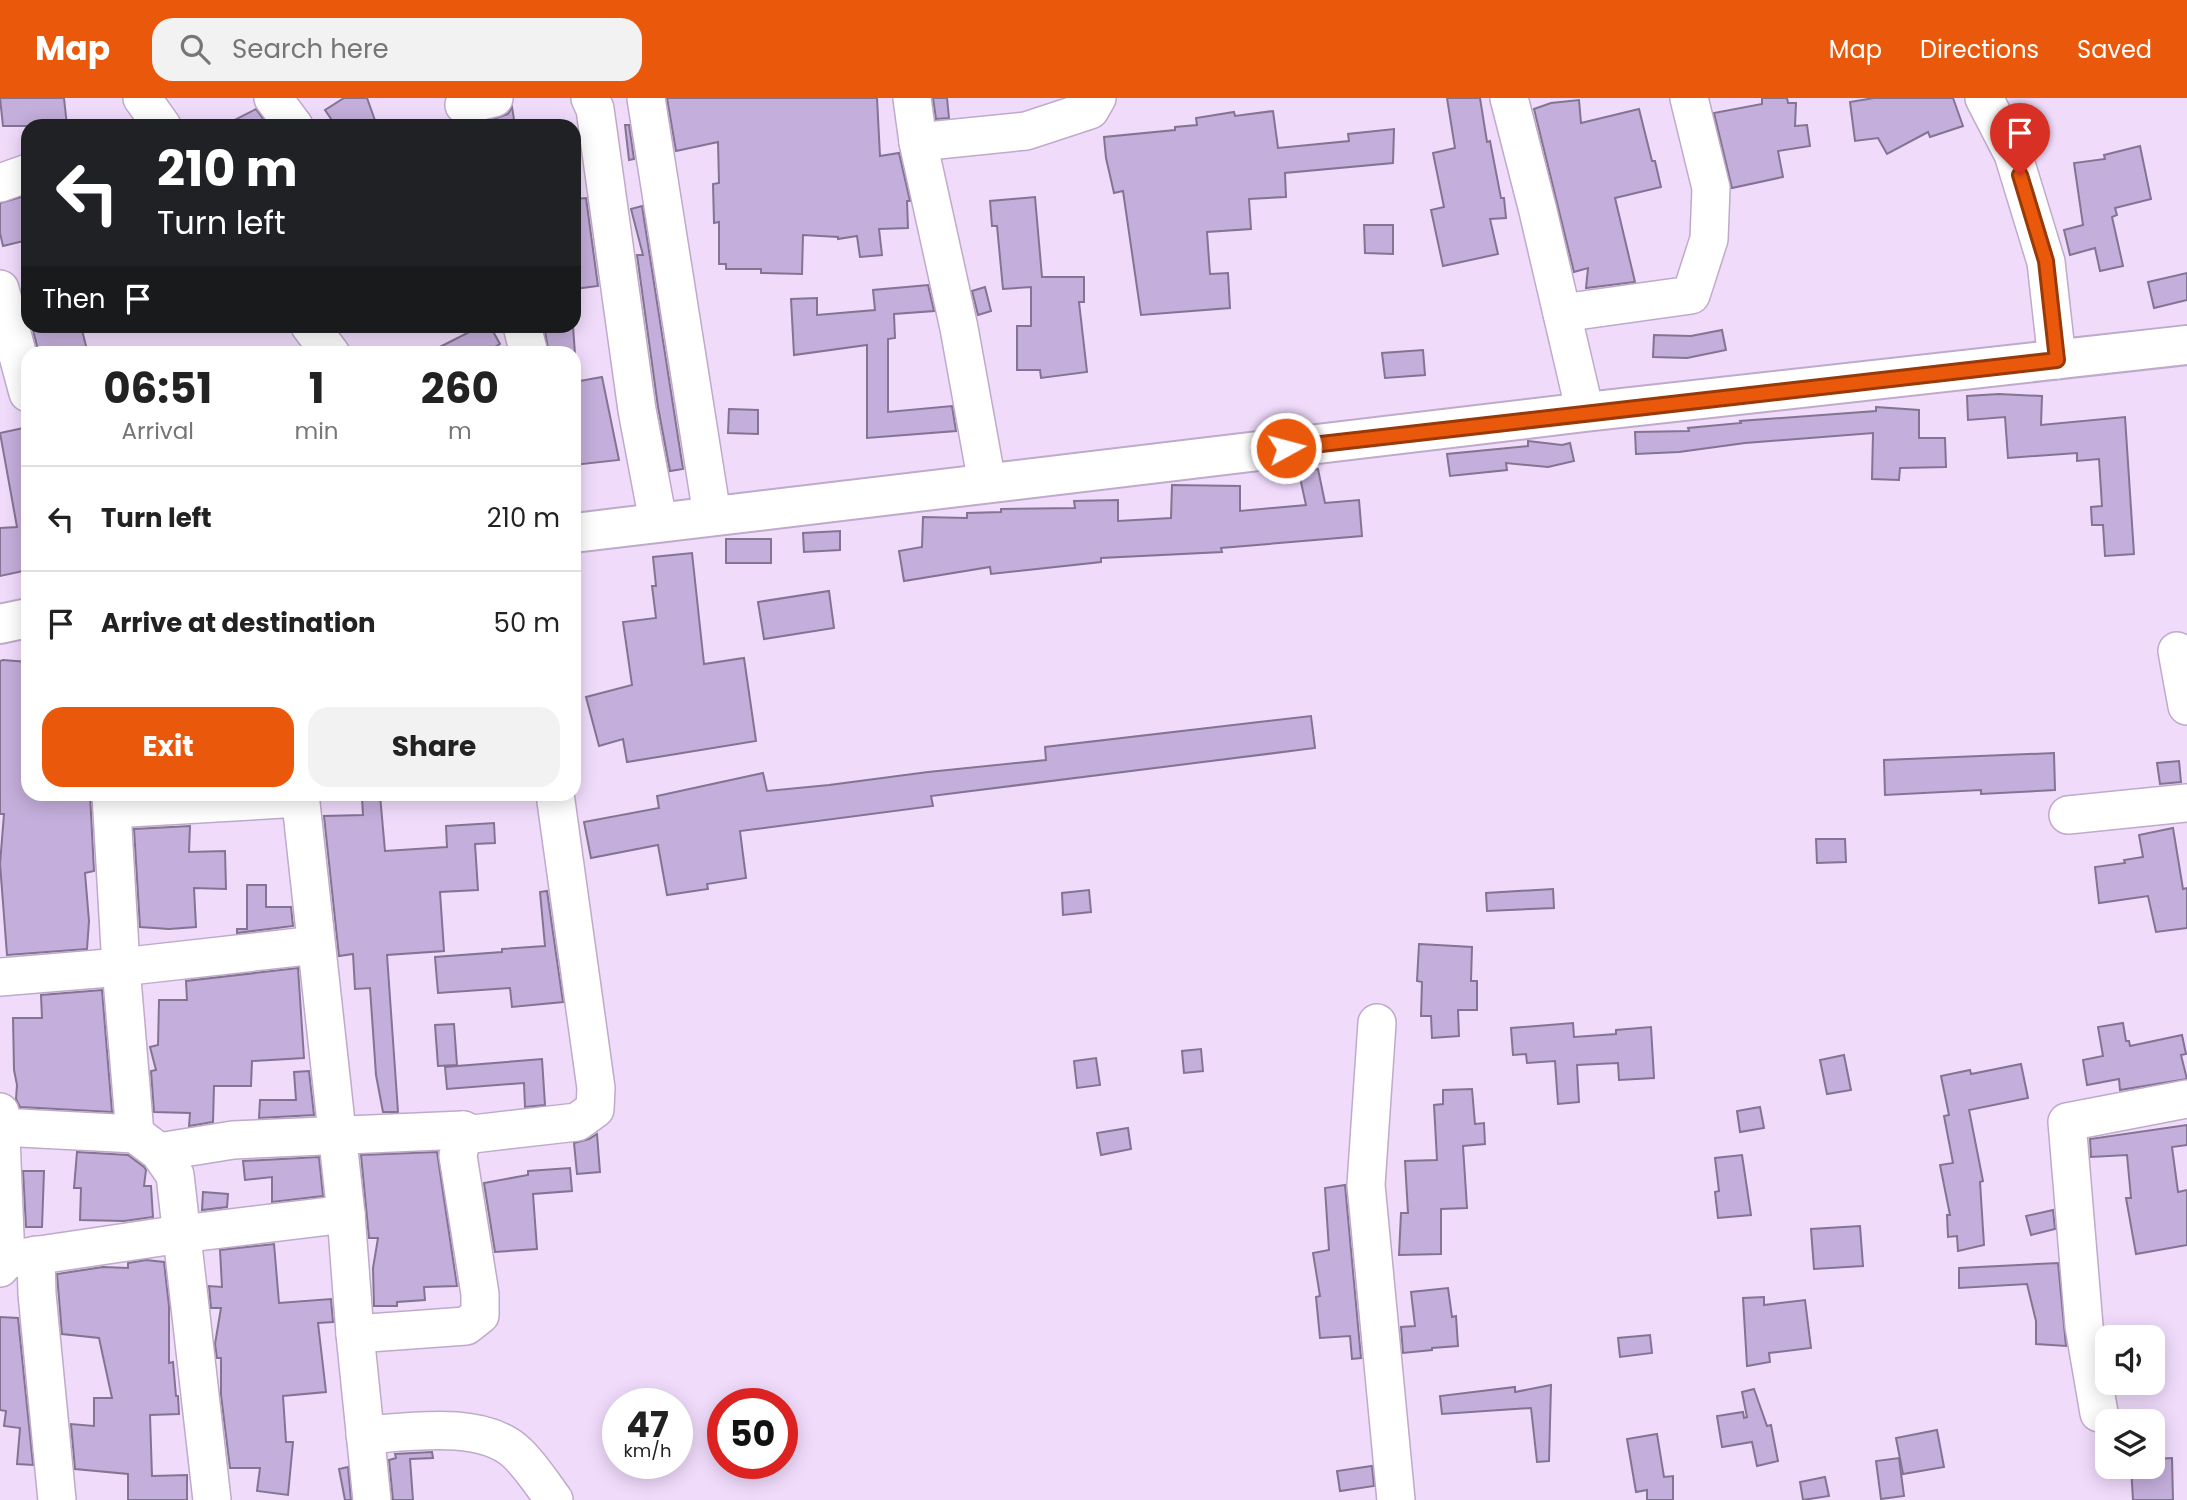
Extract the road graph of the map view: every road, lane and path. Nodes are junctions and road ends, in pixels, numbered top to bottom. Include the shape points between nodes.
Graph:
1 (273, 98) edge
2 (590, 98) edge
3 (646, 98) edge
4 (912, 98) edge
5 (1097, 98) edge
6 (1509, 98) edge
7 (1689, 98) edge
8 (1984, 98) edge
9 (289, 119) edge
10 (918, 142) junction
11 (21, 176) edge
12 (0, 183) edge
13 (0, 289) edge
14 (1562, 313) junction
15 (2187, 345) edge
16 (2057, 360) junction
17 (21, 367) edge
18 (1586, 412) junction
19 (987, 483) junction
20 (712, 515) junction
21 (658, 521) junction
22 (581, 528) edge
23 (21, 620) edge
24 (0, 624) edge
25 (2177, 652) dead end
26 (2187, 706) edge
27 (143, 801) edge
28 (301, 801) edge
29 (556, 801) edge
30 (112, 802) edge
31 (2187, 803) edge
32 (2068, 815) dead end
33 (316, 945) junction
34 (121, 967) junction
35 (0, 977) edge
36 (1377, 1023) dead end
37 (2187, 1099) edge
38 (0, 1112) edge
39 (0, 1127) edge
40 (463, 1130) junction
41 (337, 1136) junction
42 (147, 1143) junction
43 (346, 1214) junction
44 (181, 1234) junction
45 (14, 1261) edge
46 (355, 1334) junction
47 (2098, 1409) edge
48 (365, 1435) junction
49 (57, 1500) edge
50 (212, 1500) edge
51 (372, 1500) edge
52 (554, 1500) edge
53 (1396, 1500) edge

1 - 9 street
2 - 21 street
3 - 20 street
4 - 10 street
5 - 10 street via 1090,110 1027,131
6 - 14 street
7 - 14 street via 1711,188 1709,239 1690,295
8 - 16 street via 2013,154 2046,261
10 - 19 street
11 - 12 street
13 - 17 street
14 - 18 street
15 - 16 main road
16 - 18 main road
18 - 19 main road
19 - 20 main road
20 - 21 main road
21 - 22 main road
23 - 24 main road
25 - 26 street
27 - 30 street
28 - 33 street
29 - 40 street via 596,1088 595,1108 577,1122 473,1135
30 - 34 street
31 - 32 street
33 - 34 street
33 - 41 street
34 - 35 street
34 - 42 street
36 - 53 street via 1366,1185
37 - 47 street via 2067,1122 2084,1326
38 - 39 street
39 - 42 street
39 - 45 street
40 - 41 street
40 - 46 street via 458,1156 480,1315 466,1326
41 - 42 street
41 - 43 street
42 - 44 street via 174,1175
43 - 44 street
43 - 46 street
44 - 45 street
44 - 50 street
45 - 49 street via 37,1294
46 - 48 street
48 - 51 street
48 - 52 street via 449,1430 481,1434 516,1451

